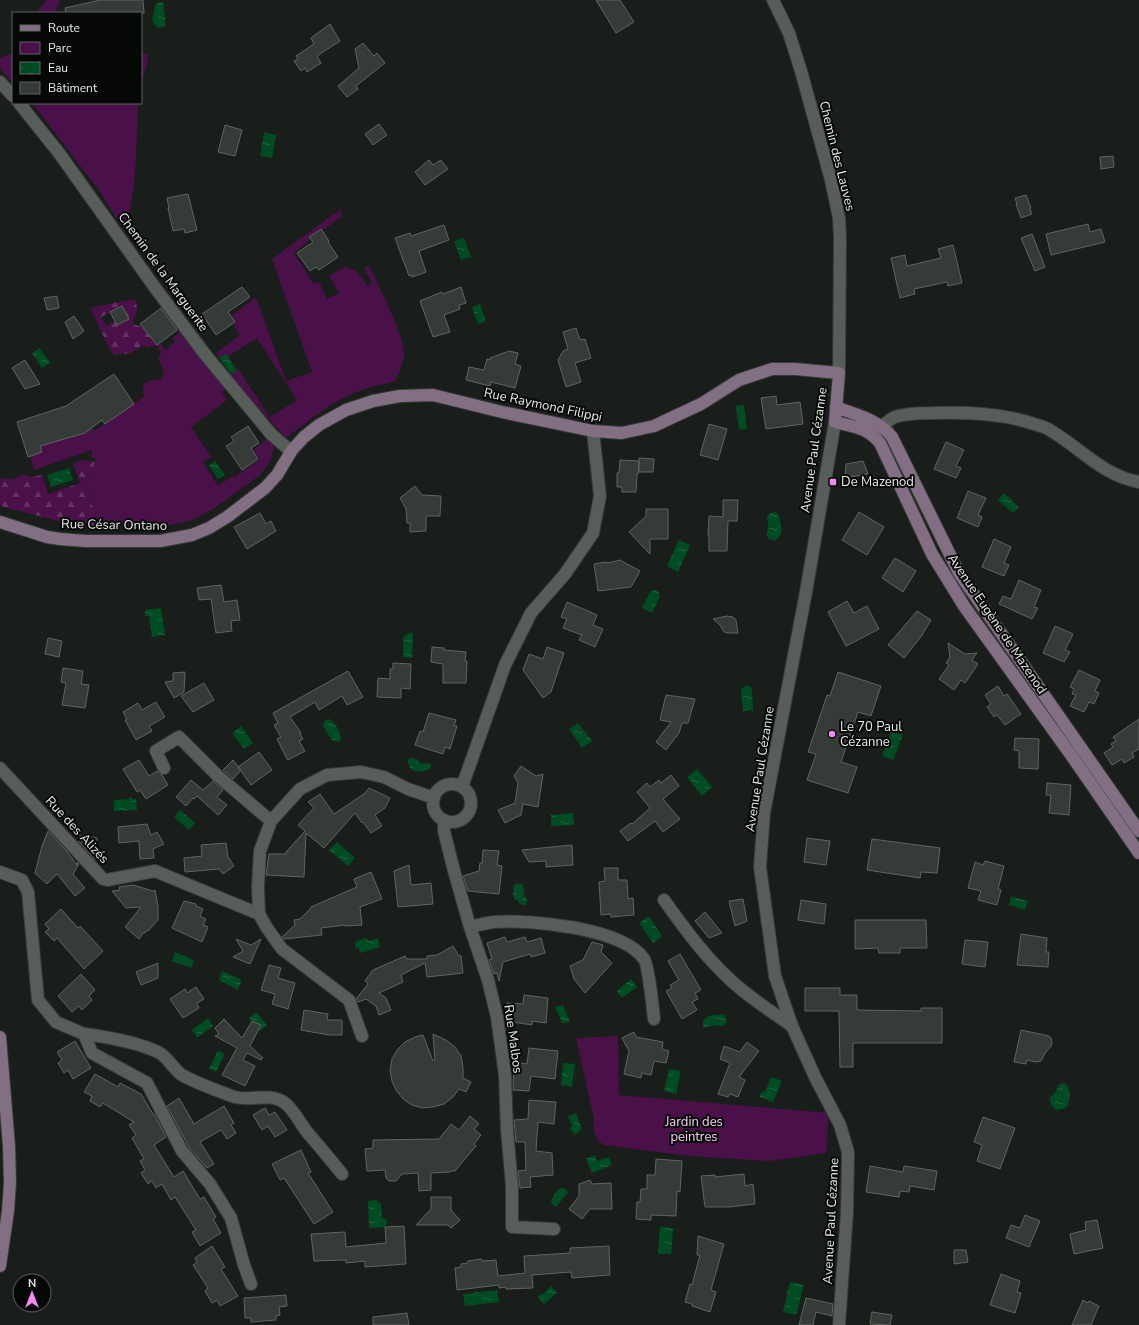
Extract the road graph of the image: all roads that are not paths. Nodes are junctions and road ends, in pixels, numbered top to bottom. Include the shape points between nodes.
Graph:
1 (773, 0) edge
2 (0, 82) edge
3 (12, 95) edge
4 (20, 104) edge
5 (839, 373) junction
6 (836, 406) junction
7 (835, 422) junction
8 (593, 431) junction
9 (878, 431) junction
10 (292, 450) junction
11 (1139, 482) edge
12 (0, 522) edge
13 (0, 768) edge
14 (164, 768) dead end
15 (462, 787) junction
16 (434, 798) junction
17 (444, 820) junction
18 (272, 821) junction
19 (1139, 831) edge
20 (1139, 853) edge
21 (0, 872) edge
22 (664, 900) dead end
23 (259, 914) junction
24 (470, 927) junction
25 (654, 1019) dead end
26 (792, 1026) junction
27 (84, 1034) junction
28 (362, 1036) dead end
29 (0, 1037) edge
30 (342, 1174) dead end
31 (554, 1229) dead end
32 (0, 1266) edge
33 (251, 1284) dead end
34 (839, 1325) edge

1 - 5 street, Chemin des Lauves via 789,33 799,65 839,218
2 - 3 street
4 - 10 street, Chemin de la Marguerite via 59,153 214,365 271,434
5 - 6 street, Avenue Paul Cézanne
5 - 8 street, Rue Raymond Filippi via 772,369 739,380 701,404 654,426 622,433
6 - 7 street, Avenue Paul Cézanne
6 - 9 street, Avenue Eugène de Mazenod via 870,419
7 - 9 street, Avenue Eugène de Mazenod
7 - 26 street, Avenue Paul Cézanne via 764,813 760,867 775,976
8 - 10 street, Rue Raymond Filippi via 433,395 400,396 346,410 319,425
8 - 15 street via 600,496 593,533 565,574 531,613 505,666
9 - 11 street via 894,417 918,413 977,413 1019,419 1047,428 1106,470 1124,479
9 - 19 street, Avenue Eugène de Mazenod via 892,437 959,573
9 - 20 street, Avenue Eugène de Mazenod via 880,443 932,554 964,606
10 - 12 street, Rue César Ontano via 277,475 265,488 227,517 192,535 160,541 72,540 47,536
13 - 23 street, Rue des Alizés via 103,879 155,871
14 - 18 street via 156,751 179,737 218,776
15 - 16 street via 457,784 445,785 436,792
15 - 17 street via 471,801 468,812 455,821
16 - 17 street via 434,808
16 - 18 street via 384,777 361,772 327,775 300,789
17 - 24 street, Rue Malbos via 444,831
18 - 23 street via 260,851
21 - 27 street via 22,880 28,892 38,1000 56,1022
22 - 26 street via 711,960 741,989
23 - 28 street via 282,949 349,1000
24 - 25 street via 494,922 551,923 611,938 633,948 645,960
24 - 31 street, Rue Malbos via 488,980 497,1017 505,1075 512,1227
26 - 34 street, Avenue Paul Cézanne via 840,1125 848,1152 847,1212
27 - 30 street via 101,1036 159,1053 181,1074 235,1097 276,1098 287,1104
27 - 33 street via 92,1053 147,1083 182,1151 210,1184 230,1218
29 - 32 street via 10,1183

